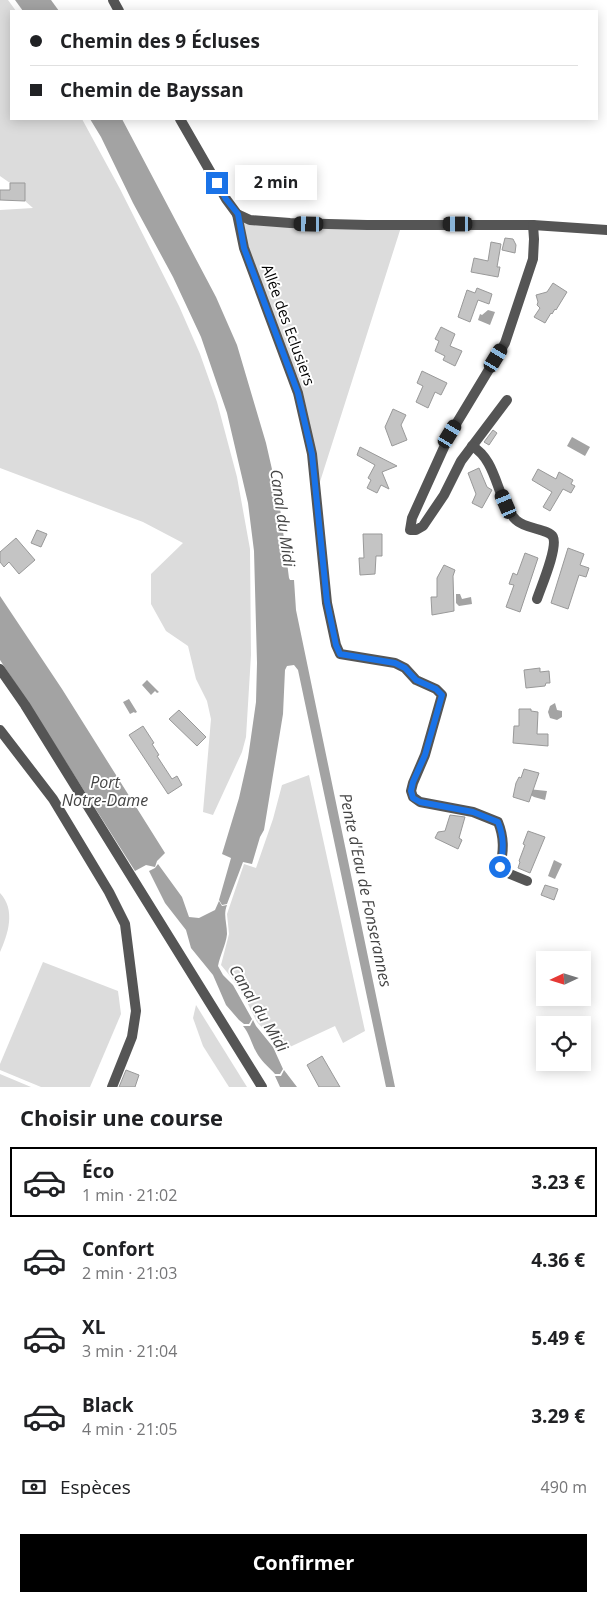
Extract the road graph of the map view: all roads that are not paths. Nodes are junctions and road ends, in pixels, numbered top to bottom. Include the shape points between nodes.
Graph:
1 (181, 120) edge
2 (238, 214) junction
3 (532, 225) junction
4 (607, 230) edge
5 (507, 400) dead end
6 (472, 446) junction
7 (537, 599) dead end
8 (0, 669) edge
9 (0, 730) edge
10 (526, 881) dead end
11 (112, 1087) edge
12 (262, 1087) edge

1 - 2 street
2 - 3 street via 250,220 290,223
2 - 10 street, Allée des Eclusiers via 244,248 298,393 312,454 327,602 336,645 340,654 395,663 442,695 425,755 413,782 413,798 473,812 498,822 503,852 500,867
3 - 4 street
3 - 6 street via 533,259 506,343 450,434 412,518 410,530 423,526
5 - 6 street
6 - 7 street via 487,461 516,520 524,526 550,533 554,538 554,548
8 - 12 street
9 - 11 street via 53,799 110,892 125,924 136,1011 132,1037

